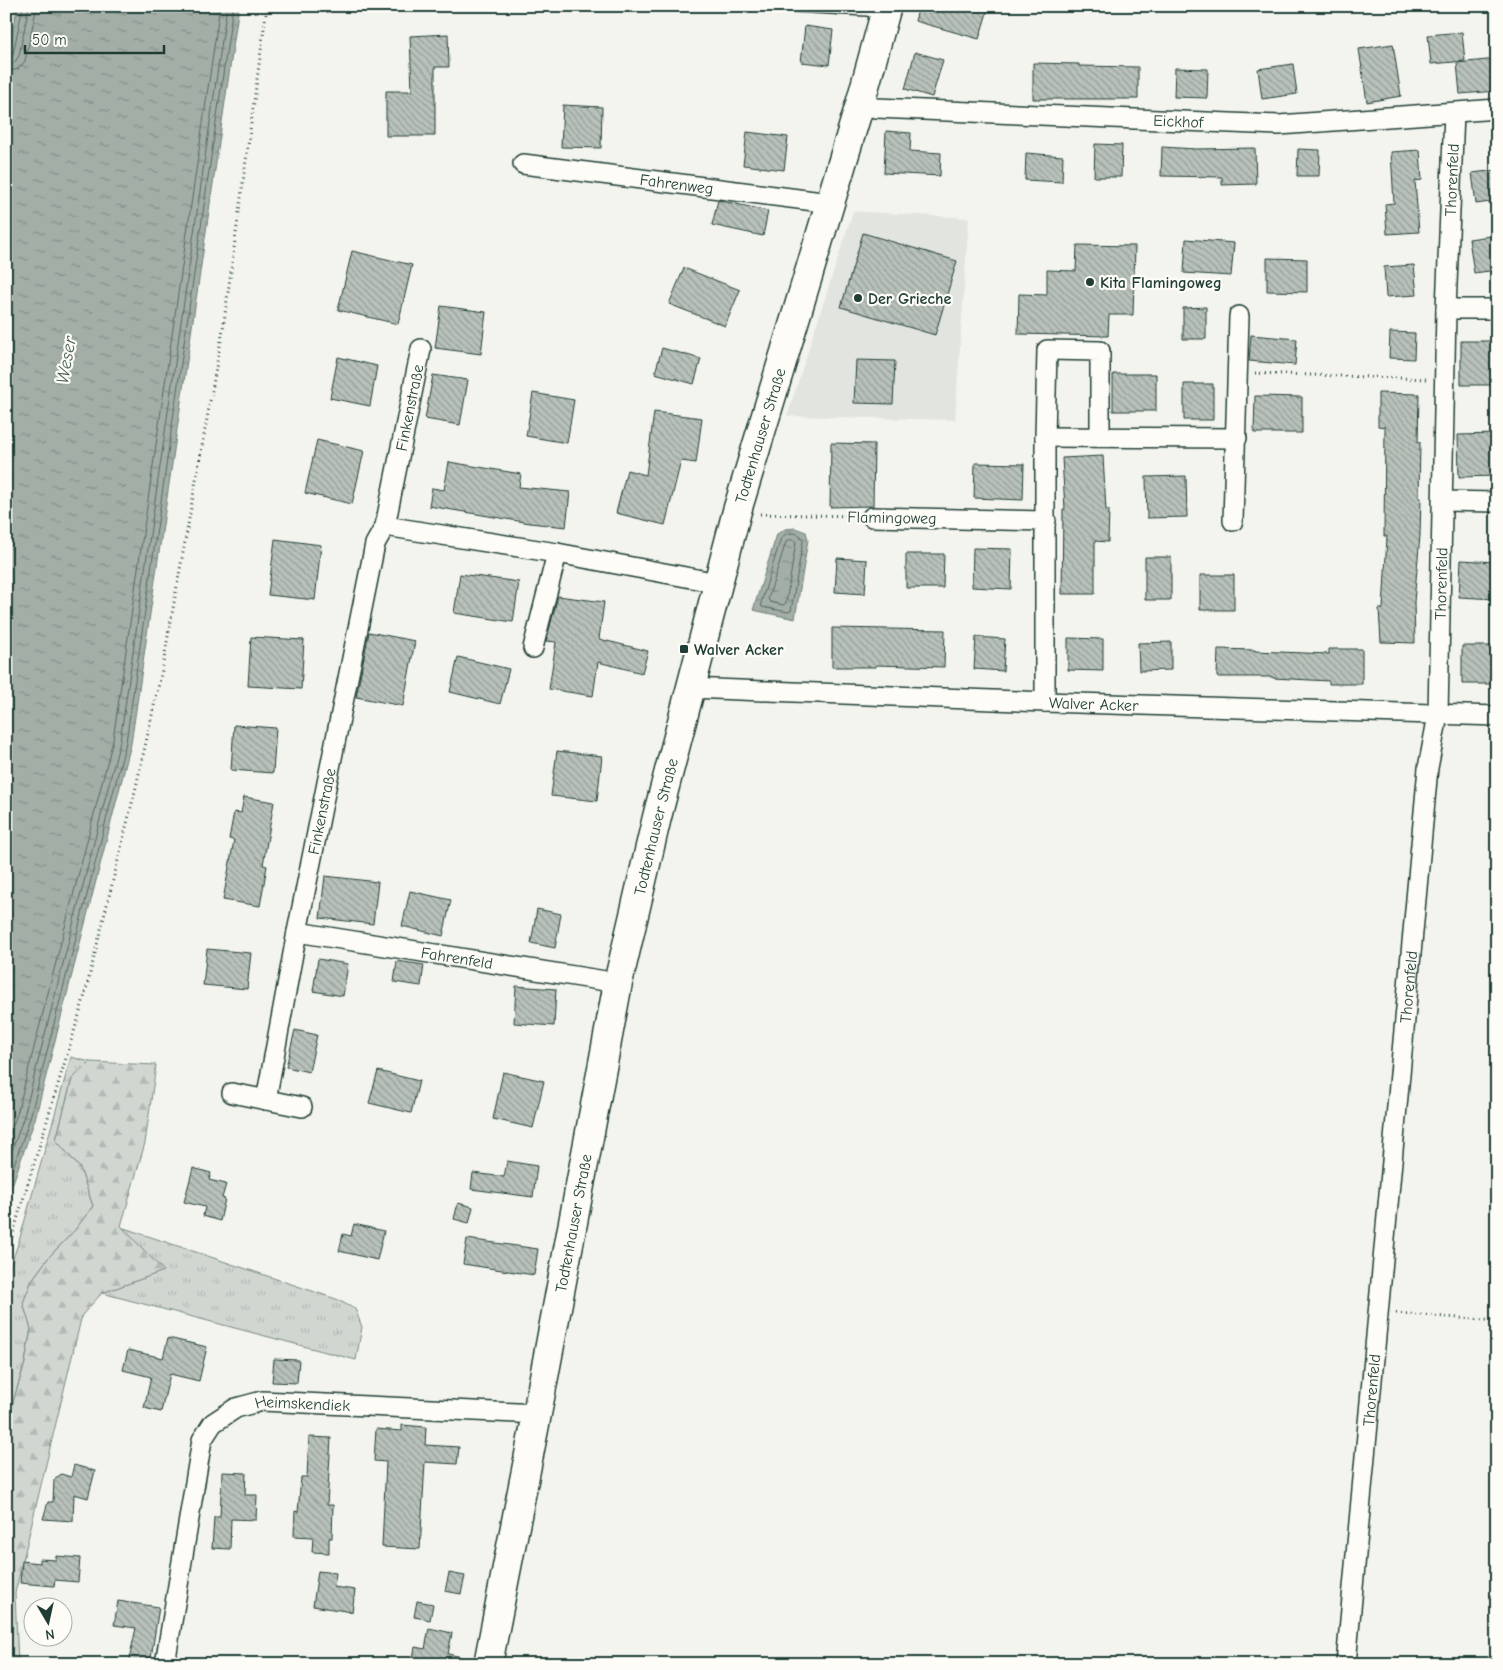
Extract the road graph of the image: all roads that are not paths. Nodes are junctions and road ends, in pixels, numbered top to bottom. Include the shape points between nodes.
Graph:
1 (774, 6) edge
2 (886, 11) edge
3 (860, 104) junction
4 (1497, 109) edge
5 (1454, 113) junction
6 (523, 164) dead end
7 (830, 203) junction
8 (1446, 309) junction
9 (1497, 309) edge
10 (1239, 316) dead end
11 (421, 348) dead end
12 (1045, 437) junction
13 (1100, 437) junction
14 (1237, 438) junction
15 (1442, 501) junction
16 (1497, 502) edge
17 (872, 516) road end
18 (1046, 521) junction
19 (1234, 521) dead end
20 (385, 526) junction
21 (557, 553) junction
22 (718, 583) junction
23 (533, 648) dead end
24 (690, 688) junction
25 (1045, 702) junction
26 (1438, 715) junction
27 (1497, 716) edge
28 (297, 932) junction
29 (618, 983) junction
30 (232, 1093) dead end
31 (266, 1100) junction
32 (302, 1108) dead end
33 (537, 1414) junction
34 (165, 1664) edge
35 (488, 1664) edge
36 (1346, 1664) edge

1 - 2 lane
2 - 3 main road, Todtenhauser Straße
3 - 5 street, Eickhof via 876,108 1279,125
3 - 7 main road, Todtenhauser Straße
4 - 5 street, Eickhof
5 - 8 street, Thorenfeld
6 - 7 street, Fahrenweg
7 - 22 main road, Todtenhauser Straße
8 - 9 street
8 - 15 street, Thorenfeld
10 - 14 street
11 - 20 street, Finkenstraße
12 - 13 street
12 - 13 street via 1047,350 1100,351
12 - 18 street
13 - 14 street
14 - 19 street
15 - 16 street
15 - 26 street, Thorenfeld
17 - 18 street, Flamingoweg
18 - 25 street
20 - 21 street
20 - 28 street, Finkenstraße via 375,544
21 - 22 street
21 - 23 street
22 - 24 main road, Todtenhauser Straße
24 - 25 street, Walver Acker
24 - 29 main road, Todtenhauser Straße
25 - 26 street, Walver Acker
26 - 27 street, Walver Acker
26 - 36 street, Thorenfeld via 1427,778
28 - 29 street, Fahrenfeld
28 - 31 street, Finkenstraße
29 - 33 main road, Todtenhauser Straße
30 - 31 street
31 - 32 street
33 - 34 street, Heimskendiek via 262,1401 236,1408 213,1423 202,1440
33 - 35 main road, Todtenhauser Straße

